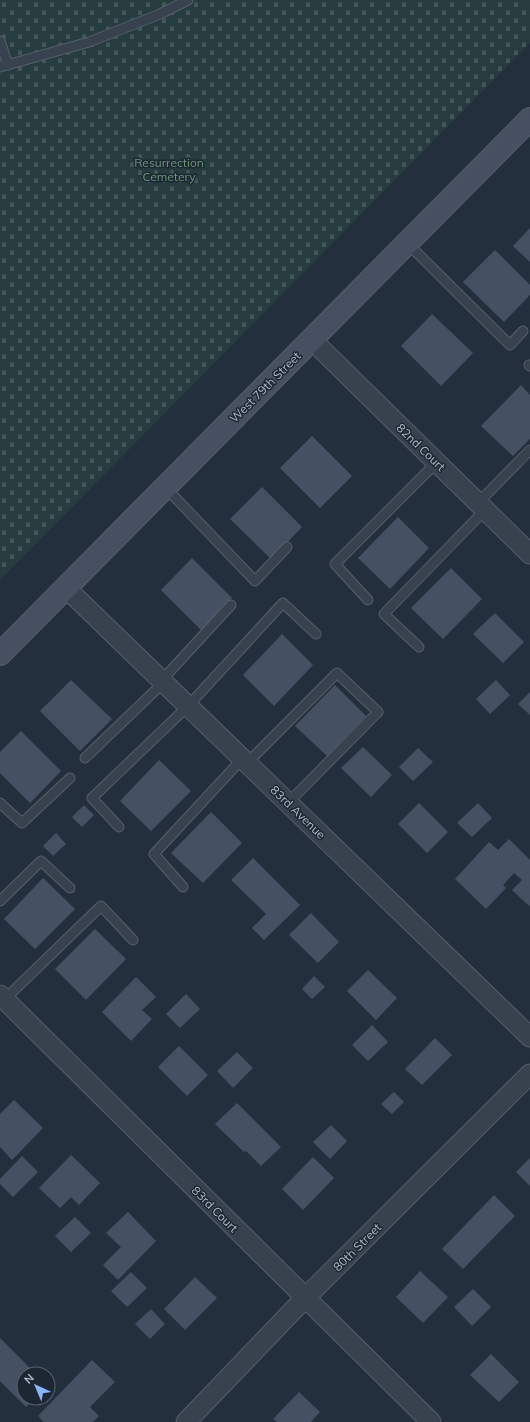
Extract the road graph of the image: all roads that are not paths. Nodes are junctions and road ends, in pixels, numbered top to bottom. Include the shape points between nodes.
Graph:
1 (188, 0) edge
2 (0, 41) edge
3 (4, 66) edge
4 (530, 119) edge
5 (407, 243) junction
6 (523, 331) dead end
7 (312, 340) junction
8 (530, 450) edge
9 (437, 462) junction
10 (165, 487) junction
11 (482, 506) junction
12 (287, 547) dead end
13 (530, 554) edge
14 (66, 588) junction
15 (368, 600) dead end
16 (231, 605) dead end
17 (316, 634) dead end
18 (419, 647) dead end
19 (0, 654) edge
20 (163, 681) junction
21 (188, 706) junction
22 (85, 758) dead end
23 (245, 761) junction
24 (70, 778) dead end
25 (0, 803) edge
26 (288, 803) junction
27 (119, 827) dead end
28 (183, 887) dead end
29 (70, 888) dead end
30 (0, 901) edge
31 (133, 940) dead end
32 (2, 997) edge
33 (530, 1037) edge
34 (530, 1074) edge
35 (305, 1298) junction
36 (186, 1422) edge
37 (431, 1422) edge

1 - 3 lane via 89,42
2 - 3 lane
4 - 5 main road, West 79th Street
5 - 6 lane via 510,345
5 - 7 main road, West 79th Street
7 - 9 street, 82nd Court
7 - 10 main road, West 79th Street
8 - 11 lane
9 - 11 street, 82nd Court
9 - 15 lane via 335,564
10 - 12 lane via 255,581
10 - 14 main road, West 79th Street
11 - 13 street, 82nd Court
11 - 18 lane via 384,614
14 - 19 main road, West 79th Street
14 - 20 street, 83rd Avenue
16 - 20 lane
17 - 21 lane via 283,603
20 - 21 street, 83rd Avenue
20 - 22 lane
21 - 23 street, 83rd Avenue
21 - 27 lane via 92,798
23 - 26 street, 83rd Avenue
23 - 26 lane via 337,673 378,712
23 - 28 lane via 154,854
24 - 25 lane via 22,824
26 - 33 street, 83rd Avenue
29 - 30 lane via 41,861
31 - 32 lane via 101,906
32 - 35 street, 83rd Court
34 - 35 street, 80th Street
35 - 36 street, 80th Street
35 - 37 street, 83rd Court

